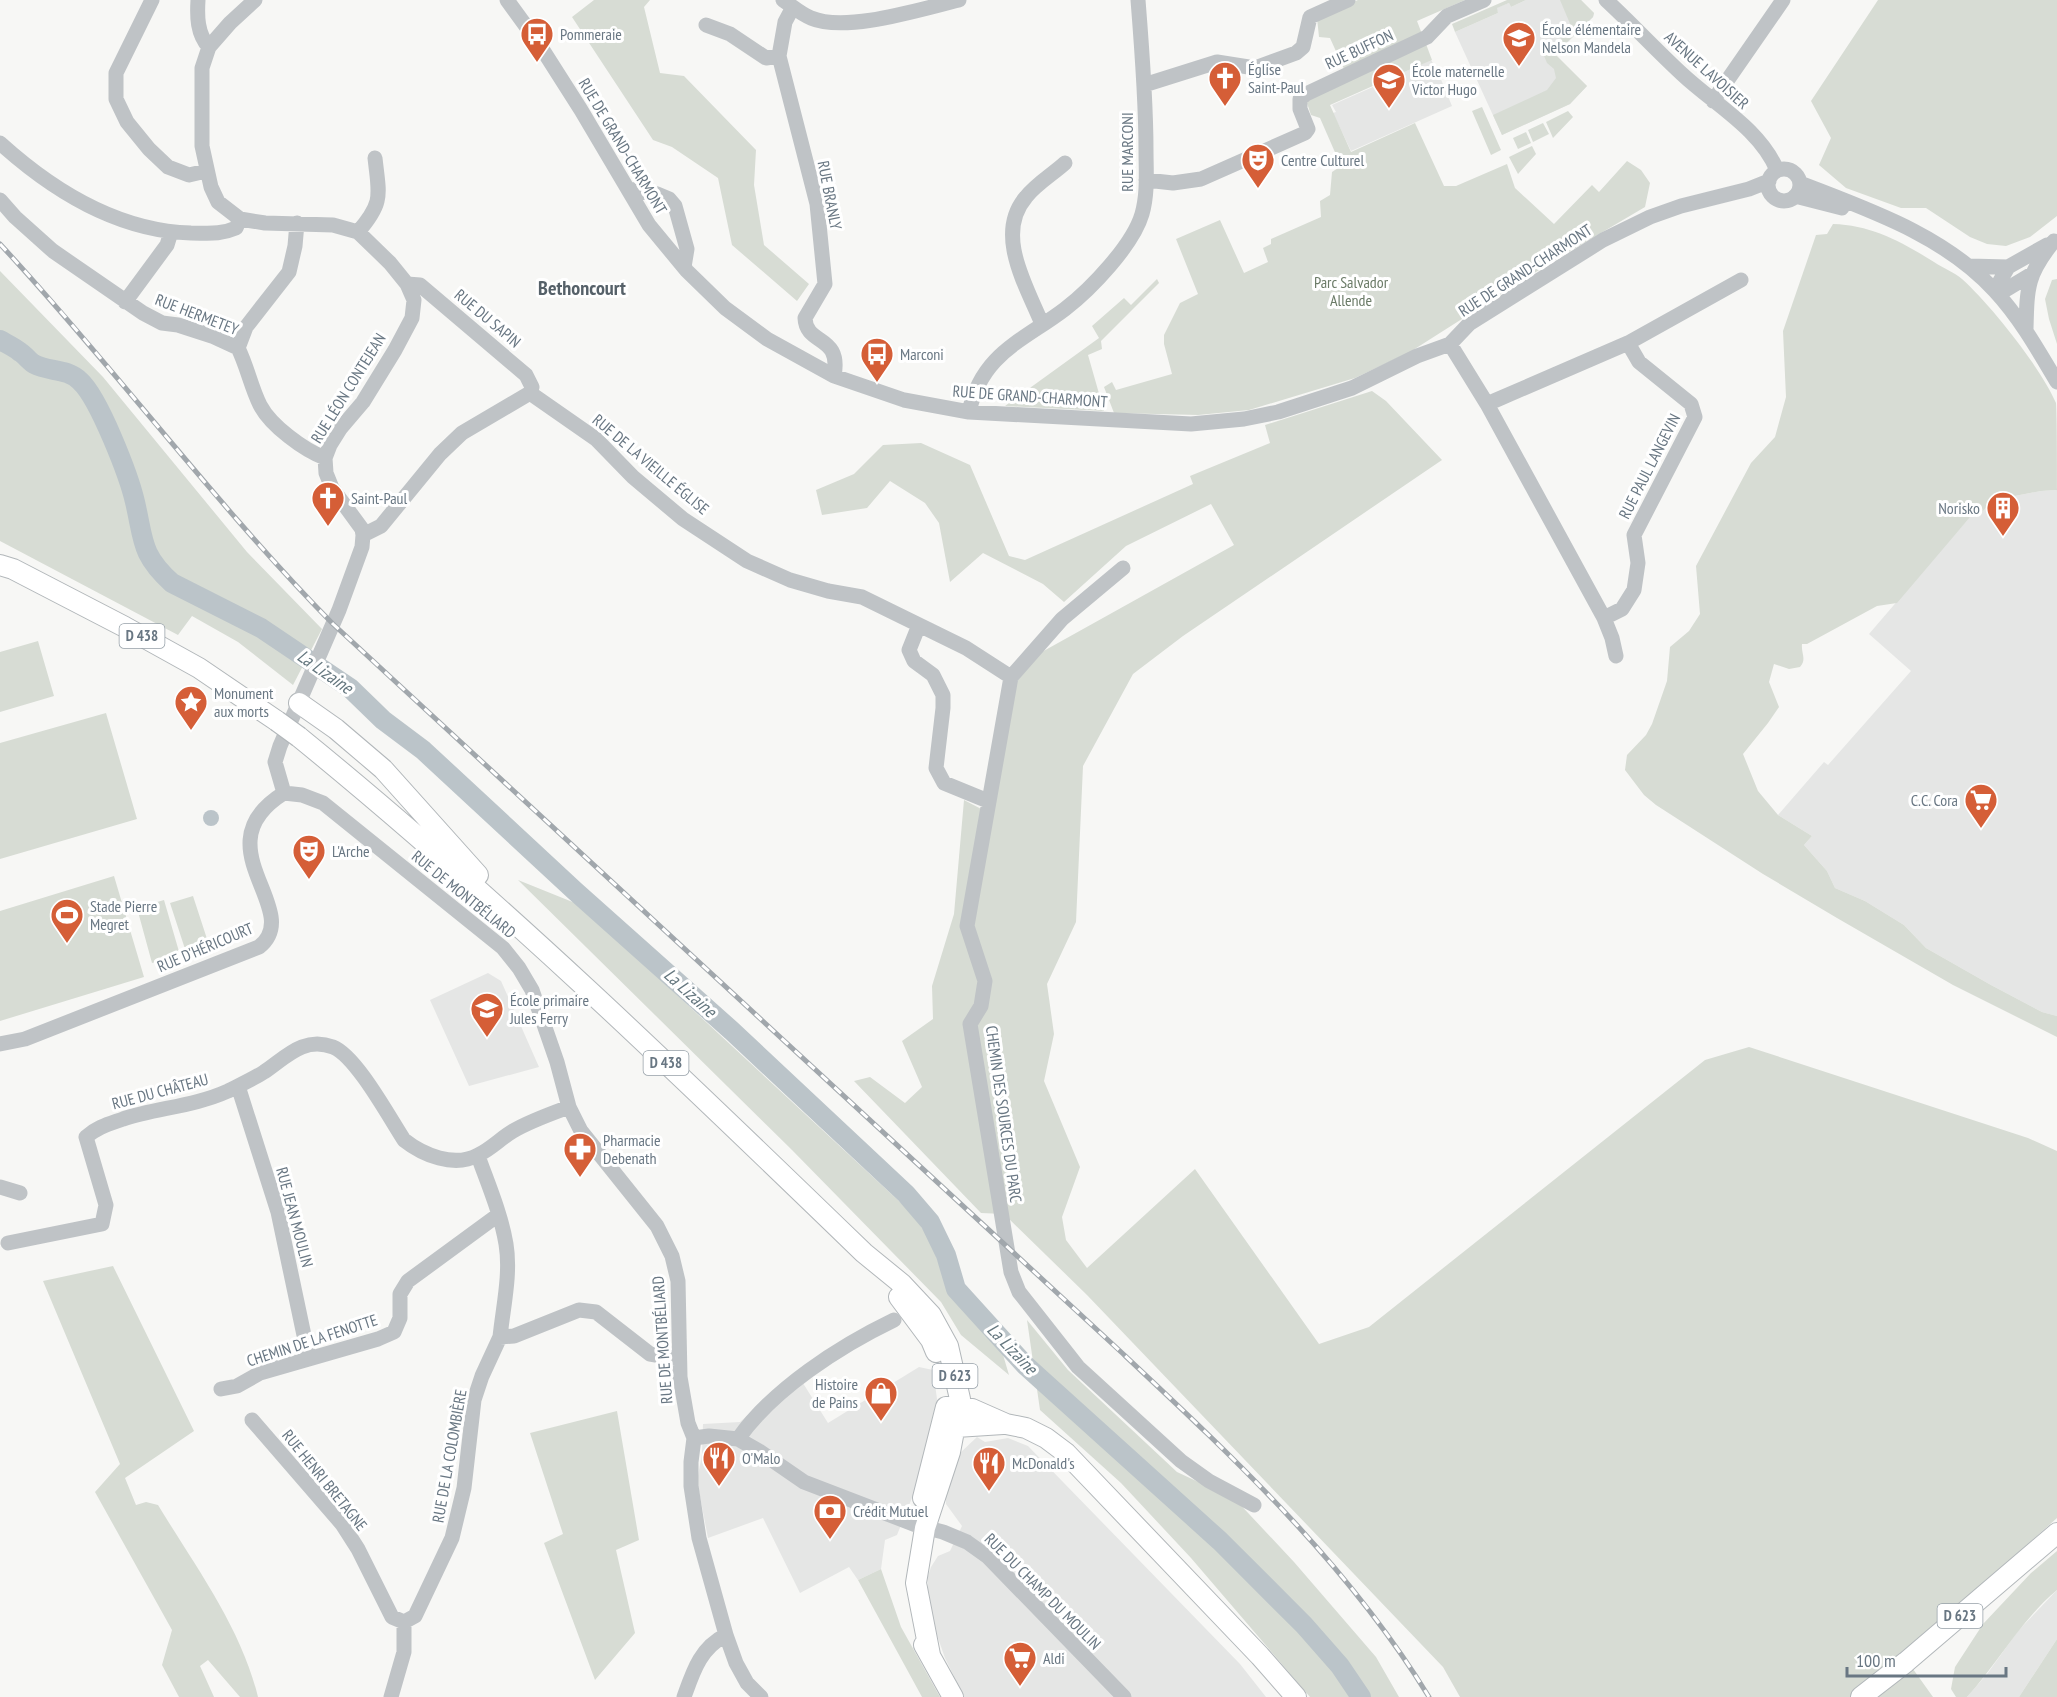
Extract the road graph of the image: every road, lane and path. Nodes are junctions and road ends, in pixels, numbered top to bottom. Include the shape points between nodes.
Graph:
1 (152, 0) edge
2 (198, 0) edge
3 (255, 0) edge
4 (507, 0) edge
5 (958, 0) edge
6 (1138, 0) edge
7 (1348, 0) edge
8 (1484, 0) edge
9 (1606, 0) edge
10 (1783, 0) edge
11 (788, 4) edge
12 (706, 25) dead end
13 (209, 47) junction
14 (779, 56) junction
15 (1144, 85) junction
16 (1713, 101) junction
17 (0, 143) edge
18 (375, 158) dead end
19 (1065, 163) dead end
20 (206, 171) junction
21 (1773, 176) junction
22 (1146, 180) junction
23 (628, 189) junction
24 (1798, 189) junction
25 (1773, 196) junction
26 (0, 200) edge
27 (1681, 206) junction
28 (240, 219) junction
29 (297, 223) junction
30 (171, 232) junction
31 (358, 232) junction
32 (2056, 240) edge
33 (1969, 266) junction
34 (684, 267) junction
35 (2008, 267) junction
36 (2031, 274) junction
37 (1741, 280) dead end
38 (407, 284) junction
39 (1995, 290) junction
40 (126, 302) junction
41 (1042, 324) junction
42 (2026, 329) junction
43 (1628, 343) junction
44 (1450, 344) junction
45 (238, 348) junction
46 (834, 376) junction
47 (2057, 382) edge
48 (530, 393) junction
49 (1487, 404) junction
50 (969, 412) junction
51 (325, 458) junction
52 (363, 535) junction
53 (0, 565) edge
54 (1123, 568) dead end
55 (1604, 618) junction
56 (919, 625) junction
57 (1616, 656) dead end
58 (1011, 677) junction
59 (301, 698) junction
60 (286, 731) junction
61 (284, 793) junction
62 (988, 801) junction
63 (518, 924) junction
64 (0, 1044) edge
65 (238, 1086) junction
66 (569, 1107) junction
67 (478, 1156) junction
68 (0, 1187) edge
69 (20, 1192) dead end
70 (498, 1215) junction
71 (8, 1243) dead end
72 (864, 1253) joint
73 (894, 1320) dead end
74 (500, 1337) junction
75 (309, 1359) junction
76 (679, 1359) junction
77 (221, 1389) dead end
78 (951, 1416) junction
79 (252, 1420) dead end
80 (694, 1438) junction
81 (738, 1439) junction
82 (1254, 1505) dead end
83 (921, 1527) junction
84 (2057, 1533) edge
85 (405, 1622) junction
86 (726, 1635) junction
87 (391, 1697) edge
88 (684, 1697) edge
89 (761, 1697) edge
90 (953, 1697) edge
91 (1124, 1697) edge
92 (1296, 1697) edge
93 (1861, 1697) edge

1 - 20 street via 116,73 116,99 126,122 168,167 189,175
2 - 13 street via 197,21
3 - 13 street
4 - 23 street, RUE DE GRAND-CHARMONT via 539,44
5 - 11 street via 871,20 835,22 812,19
6 - 15 street, RUE MARCONI
7 - 15 street via 1310,17 1303,47 1296,52 1256,68 1217,62
8 - 22 street, RUE BUFFON via 1447,16 1427,37 1306,94 1300,99 1308,129 1305,133 1201,179 1173,183
9 - 16 street, AVENUE LAVOISIER
10 - 16 street
11 - 14 street, RUE BRANLY
12 - 14 street via 730,34 766,58
13 - 20 street via 202,68 202,146
14 - 46 street, RUE BRANLY via 818,210 825,284 805,318 805,325 834,353
15 - 22 street, RUE MARCONI
16 - 21 street, AVENUE LAVOISIER via 1766,148
17 - 30 street via 64,193 110,215
18 - 31 street via 378,204
19 - 41 street via 1025,197 1014,217 1012,242 1017,262
20 - 28 street via 218,202
21 - 24 street via 1782,169 1792,171
21 - 25 street via 1769,189
21 - 27 street, RUE DE GRAND-CHARMONT via 1749,189
22 - 41 street, RUE MARCONI via 1142,216 1120,254 1066,308
23 - 34 street, RUE DE GRAND-CHARMONT via 649,225
23 - 34 street via 657,194 675,206 687,249
24 - 25 street via 1787,201
24 - 33 street via 1888,219 1930,238
25 - 27 street, RUE DE GRAND-CHARMONT
26 - 40 street, RUE HERMETEY via 52,251
27 - 44 street, RUE DE GRAND-CHARMONT via 1603,240 1469,324
28 - 29 street
28 - 30 street via 236,228 223,233
29 - 31 street via 333,225
29 - 45 street via 289,272 246,327
30 - 40 street via 167,245
31 - 38 street, RUE LÉON CONTEJEAN
32 - 35 street
32 - 36 street
33 - 35 street
33 - 39 street
34 - 46 street, RUE DE GRAND-CHARMONT via 725,308 767,339
35 - 39 street
36 - 39 street via 2007,289
36 - 42 street
37 - 43 street
38 - 48 street, RUE DU SAPIN via 420,285 526,375 532,387
38 - 51 street, RUE LÉON CONTEJEAN via 414,300 412,318
39 - 42 street
40 - 45 street, RUE HERMETEY via 162,323 212,336
41 - 50 street, RUE MARCONI via 989,366
42 - 47 street
43 - 49 street
43 - 55 street, RUE PAUL LANGEVIN via 1639,362 1691,404 1695,417 1634,535 1638,563 1634,590 1622,609
44 - 49 street
44 - 50 street, RUE DE GRAND-CHARMONT via 1352,388 1244,419 1191,424
45 - 51 street, RUE HERMETEY via 269,418 300,446
46 - 50 street, RUE DE GRAND-CHARMONT via 904,400
48 - 52 street via 462,433 381,526
48 - 56 street, RUE DE LA VIEILLE ÉGLISE via 596,439 683,519 747,561 800,583 862,597
49 - 55 street
51 - 52 street, RUE LÉON CONTEJEAN via 332,488
52 - 59 street via 351,578
53 - 60 main road, D 438 via 199,668
54 - 58 street via 1062,619
55 - 57 street
56 - 58 street, RUE DE LA VIEILLE ÉGLISE via 966,648
56 - 62 street via 909,650 914,661 933,675 943,695 936,768 944,783
58 - 62 street, CHEMIN DES SOURCES DU PARC
59 - 60 street
59 - 63 main road via 382,769
60 - 61 street via 275,762
60 - 63 main road, D 438 via 389,811
61 - 64 street, RUE D'HÉRICOURT via 268,802 257,815 249,837 249,852 272,918 266,942 36,1034
61 - 66 street, RUE DE MONTBÉLIARD via 323,803 503,948 532,990
62 - 82 street, CHEMIN DES SOURCES DU PARC via 967,926 985,981 981,1006 970,1024 1013,1279 1078,1367 1129,1415 1193,1471
63 - 72 main road, D 438
65 - 67 street, RUE DU CHÂTEAU via 299,1047 330,1046 347,1056 404,1140 437,1158 463,1160
65 - 71 street, RUE DU CHÂTEAU via 207,1099 95,1128 86,1137 106,1205 102,1224
65 - 75 street, RUE JEAN MOULIN via 279,1212
66 - 67 street via 514,1130
66 - 76 street, RUE DE MONTBÉLIARD via 581,1131 666,1241 678,1281
67 - 70 street, RUE DE LA COLOMBIÈRE
68 - 69 street
70 - 74 street, RUE DE LA COLOMBIÈRE via 506,1245 507,1270
70 - 75 street, CHEMIN DE LA FENOTTE via 408,1281 400,1294 400,1318 394,1332
72 - 78 main road, D 623 via 931,1341 944,1374
73 - 81 street via 862,1335 818,1364 748,1424
74 - 76 street via 514,1336 579,1310 596,1312 650,1354
74 - 85 street, RUE DE LA COLOMBIÈRE via 474,1400 464,1488 452,1538 415,1616
75 - 77 street, CHEMIN DE LA FENOTTE
76 - 80 street, RUE DE MONTBÉLIARD via 682,1398
78 - 83 main road, D 623
78 - 92 main road via 1026,1428 1066,1454
79 - 85 street, RUE HENRI BRETAGNE via 342,1524 392,1617
80 - 81 street
80 - 86 street, RUE DE MONTBÉLIARD via 691,1486 699,1538
81 - 83 street, RUE DU CHAMP DU MOULIN via 804,1482
83 - 90 main road, D 623 via 905,1581 916,1629
83 - 91 street, RUE DU CHAMP DU MOULIN via 943,1532 981,1550
84 - 93 main road, D 623
85 - 87 street via 404,1652
86 - 88 street via 704,1651
86 - 89 street, RUE DE MONTBÉLIARD via 747,1683

